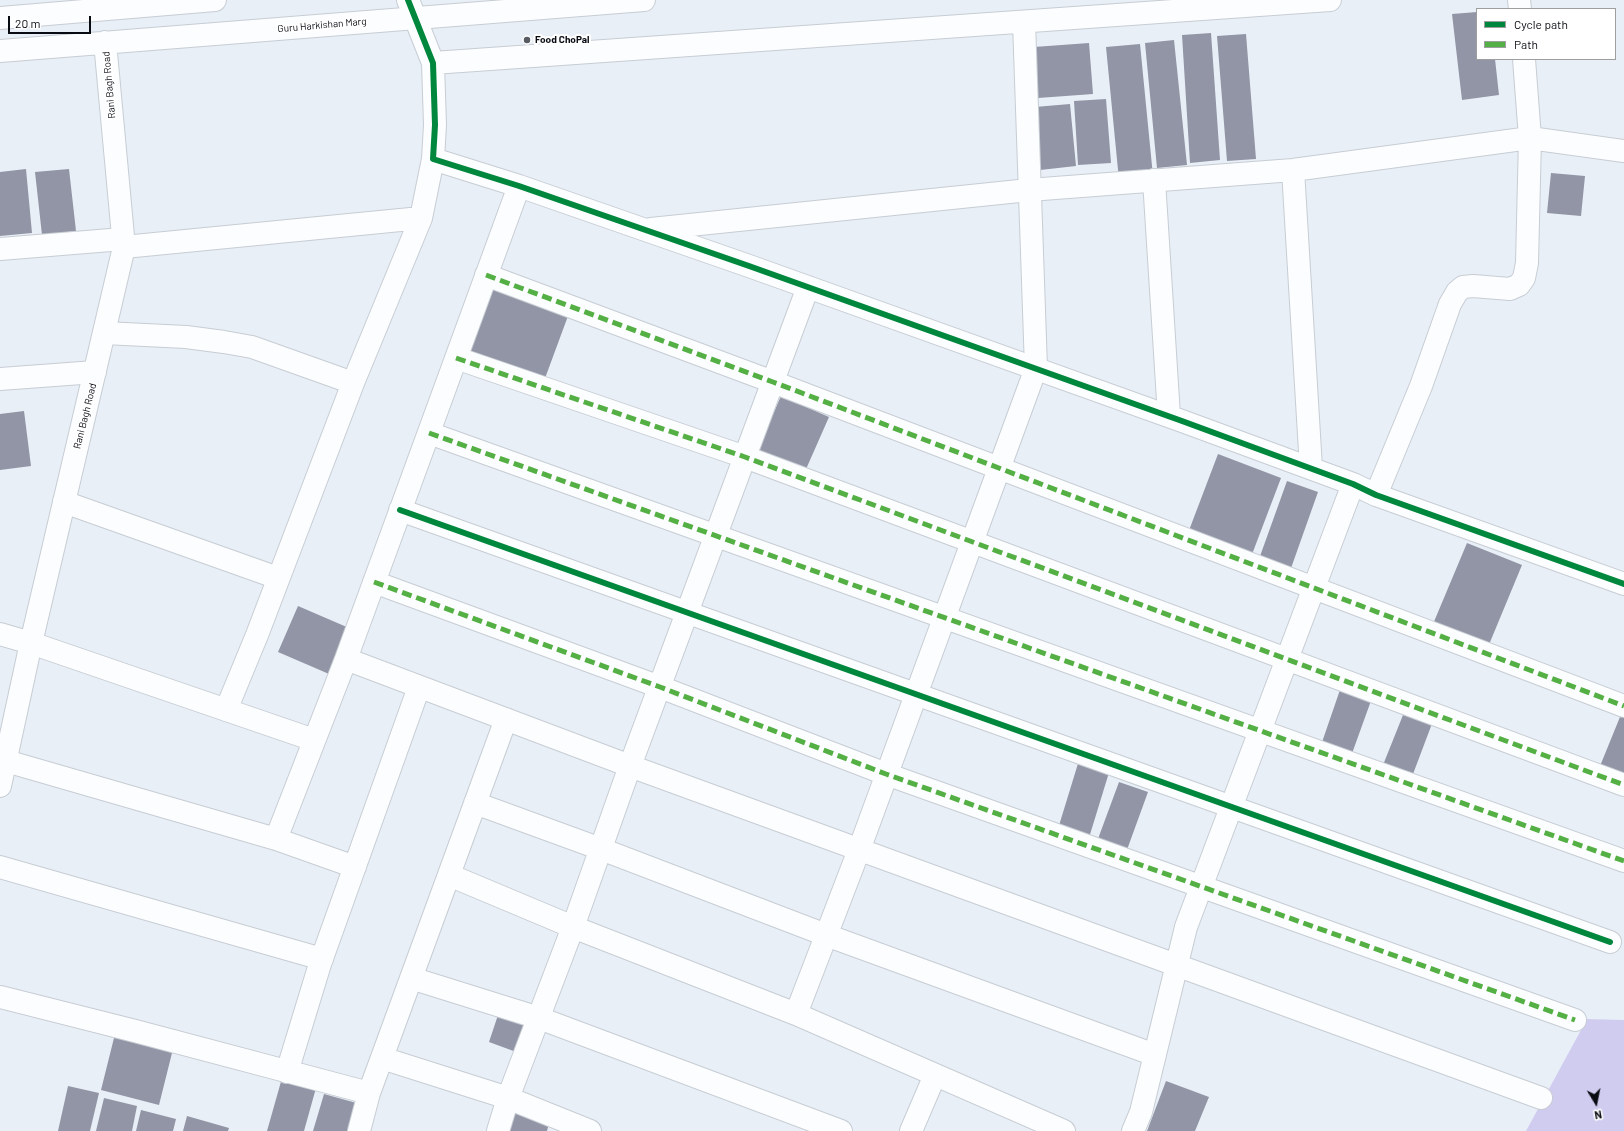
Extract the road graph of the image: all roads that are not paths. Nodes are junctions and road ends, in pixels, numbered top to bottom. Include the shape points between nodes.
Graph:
1 (215, 0) edge
2 (644, 0) edge
3 (1330, 0) edge
4 (99, 5) edge
5 (411, 9) edge
6 (0, 18) edge
7 (1024, 22) junction
8 (105, 42) junction
9 (0, 51) edge
10 (1524, 60) edge
11 (433, 63) junction
12 (1530, 138) junction
13 (1624, 151) edge
14 (433, 159) junction
15 (1293, 170) junction
16 (1154, 180) junction
17 (519, 186) junction
18 (1029, 190) junction
19 (421, 218) junction
20 (644, 230) junction
21 (124, 243) junction
22 (0, 249) edge
23 (486, 275) junction
24 (808, 287) junction
25 (104, 333) junction
26 (456, 358) junction
27 (1036, 368) junction
28 (95, 372) junction
29 (0, 379) edge
30 (773, 382) junction
31 (353, 383) junction
32 (1169, 416) junction
33 (428, 433) junction
34 (745, 457) junction
35 (999, 468) junction
36 (1311, 468) junction
37 (1353, 484) junction
38 (1376, 495) junction
39 (64, 502) junction
40 (400, 510) junction
41 (716, 535) junction
42 (972, 542) junction
43 (278, 578) junction
44 (374, 582) junction
45 (1624, 584) edge
46 (1314, 588) junction
47 (687, 613) junction
48 (944, 617) junction
49 (0, 634) edge
50 (31, 643) junction
51 (346, 659) junction
52 (1287, 659) junction
53 (419, 687) junction
54 (660, 687) junction
55 (916, 694) junction
56 (1624, 706) edge
57 (226, 710) junction
58 (506, 719) junction
59 (1260, 730) junction
60 (314, 740) junction
61 (6, 761) junction
62 (630, 766) junction
63 (886, 774) junction
64 (1624, 785) edge
65 (0, 786) edge
66 (475, 802) junction
67 (1231, 807) junction
68 (276, 839) junction
69 (601, 849) junction
70 (859, 850) junction
71 (1624, 861) edge
72 (0, 867) edge
73 (355, 867) junction
74 (449, 875) junction
75 (1201, 887) junction
76 (573, 927) junction
77 (826, 935) junction
78 (1610, 942) dead end
79 (322, 959) junction
80 (1176, 965) junction
81 (411, 978) junction
82 (0, 997) edge
83 (796, 1014) junction
84 (539, 1018) junction
85 (1575, 1020) dead end
86 (1155, 1055) junction
87 (382, 1058) junction
88 (287, 1072) junction
89 (935, 1075) junction
90 (369, 1093) junction
91 (508, 1098) junction
92 (1542, 1098) dead end
93 (359, 1131) edge
94 (498, 1131) edge
95 (590, 1131) edge
96 (841, 1131) edge
97 (911, 1131) edge
98 (1064, 1131) edge
99 (1133, 1131) edge

1 - 4 street
2 - 5 street, Guru Harkishan Marg
3 - 7 street
4 - 6 street
5 - 8 street, Guru Harkishan Marg
5 - 11 street
7 - 11 street
7 - 18 street
8 - 9 street, Guru Harkishan Marg
8 - 21 street, Rani Bagh Road
10 - 12 street
11 - 14 street
12 - 13 street
12 - 15 street
12 - 38 street via 1527,263 1524,278 1519,286 1510,289 1473,286 1463,287 1456,292
14 - 17 street
14 - 19 street
15 - 16 street
15 - 36 street
16 - 18 street
16 - 32 street
17 - 20 street
17 - 23 street
18 - 20 street
18 - 27 street
19 - 21 street
19 - 31 street
20 - 24 street
21 - 22 street
21 - 25 street, Rani Bagh Road
23 - 26 street
23 - 30 street
24 - 27 street
24 - 30 street
25 - 28 street, Rani Bagh Road
25 - 31 street via 186,338 252,347
26 - 33 street
26 - 34 street
27 - 32 street
27 - 35 street
28 - 29 street
28 - 39 street, Rani Bagh Road
30 - 34 street
30 - 35 street
31 - 43 street
32 - 36 street
33 - 40 street
33 - 41 street
34 - 41 street
34 - 42 street
35 - 42 street
35 - 46 street
36 - 37 street
37 - 38 street
37 - 46 street
38 - 45 street
39 - 43 street
39 - 50 street, Rani Bagh Road
40 - 44 street
40 - 47 street
41 - 47 street
41 - 48 street
42 - 48 street
42 - 52 street
43 - 57 street
44 - 51 street
44 - 54 street
46 - 52 street
46 - 56 street
47 - 54 street
47 - 55 street
48 - 55 street
48 - 59 street
49 - 50 street
50 - 57 street
50 - 61 street, Rani Bagh Road
51 - 53 street
51 - 60 street
52 - 59 street
52 - 64 street
53 - 58 street
53 - 73 street
54 - 62 street
54 - 63 street
55 - 63 street
55 - 67 street
57 - 60 street
58 - 62 street
58 - 66 street
59 - 67 street
59 - 71 street
60 - 68 street
61 - 65 street, Rani Bagh Road
61 - 68 street
62 - 69 street
62 - 70 street
63 - 70 street
63 - 75 street
66 - 69 street
66 - 74 street
67 - 75 street
67 - 78 street
68 - 73 street
69 - 76 street
69 - 77 street
70 - 77 street
70 - 80 street
72 - 79 street
73 - 79 street
74 - 76 street
74 - 81 street
75 - 80 street via 1186,927
75 - 85 street
76 - 83 street
76 - 84 street
77 - 83 street
77 - 86 street
79 - 88 street
80 - 86 street
80 - 92 street
81 - 84 street
81 - 87 street
82 - 88 street
83 - 89 street
84 - 91 street
84 - 96 street
86 - 99 street via 1141,1112
87 - 90 street
87 - 91 street
88 - 90 street
89 - 97 street
89 - 98 street
90 - 93 street
91 - 94 street
91 - 95 street

